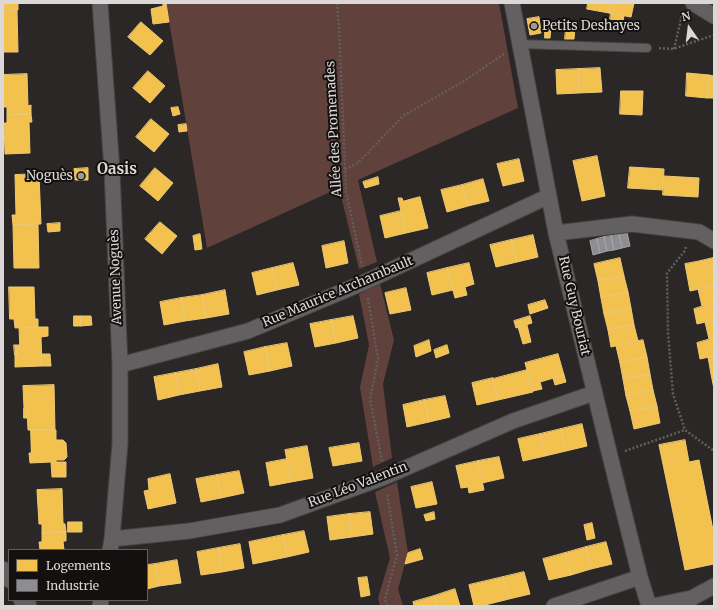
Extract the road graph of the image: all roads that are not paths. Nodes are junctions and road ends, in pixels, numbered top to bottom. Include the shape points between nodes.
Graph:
1 (100, 3) edge
2 (512, 3) edge
3 (688, 7) edge
4 (714, 16) edge
5 (519, 44) junction
6 (647, 48) dead end
7 (549, 196) junction
8 (556, 233) junction
9 (714, 241) edge
10 (120, 365) junction
11 (594, 392) junction
12 (111, 544) edge
13 (3, 568) edge
14 (640, 577) junction
15 (8, 578) edge
16 (714, 586) edge
17 (554, 606) edge
18 (648, 606) edge
19 (653, 606) edge

1 - 10 street, Avenue Noguès via 112,170
2 - 5 street, Rue Guy Bouriat
3 - 4 street
5 - 6 lane
5 - 7 street, Rue Guy Bouriat
7 - 8 street, Rue Guy Bouriat
7 - 10 street, Rue Maurice Archambault via 365,282 248,331
8 - 9 street via 632,224 699,232
8 - 11 street, Rue Guy Bouriat
10 - 12 street, Avenue Noguès via 120,443
11 - 12 street, Rue Léo Valentin via 513,421 385,477 280,515
11 - 14 street, Rue Guy Bouriat
13 - 15 street
14 - 17 street
14 - 18 street, Rue Guy Bouriat
16 - 19 street via 692,598

